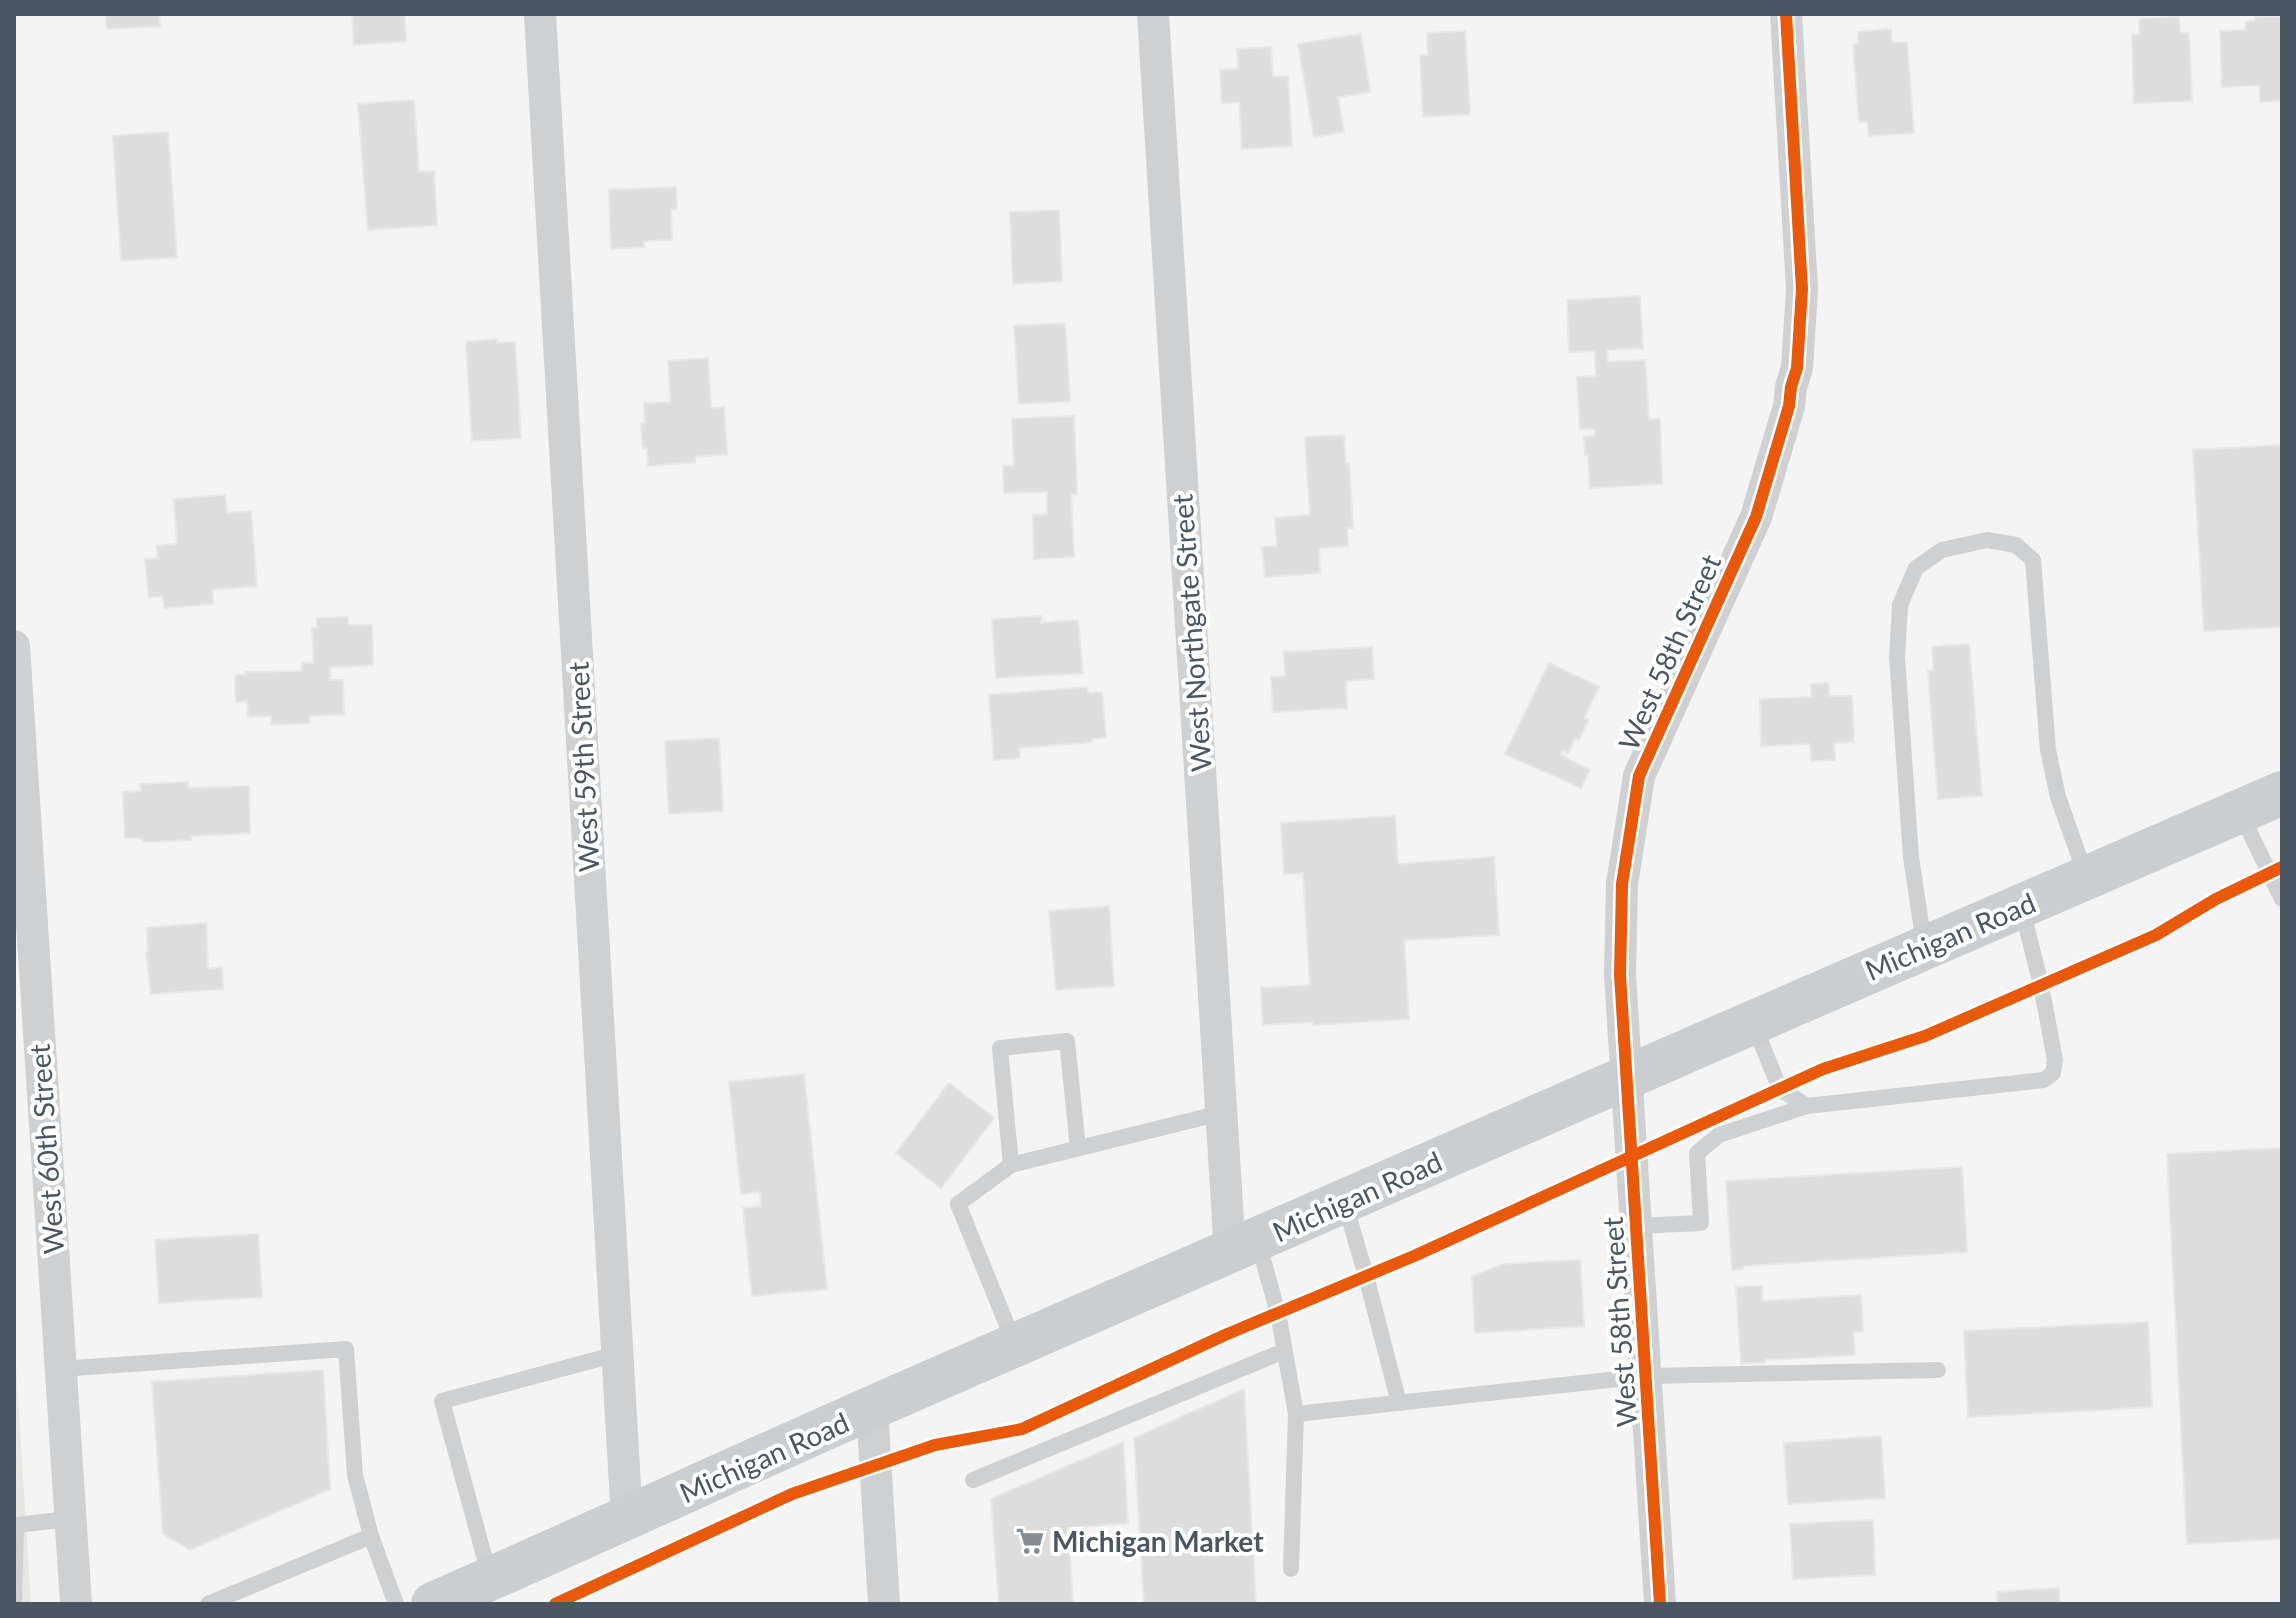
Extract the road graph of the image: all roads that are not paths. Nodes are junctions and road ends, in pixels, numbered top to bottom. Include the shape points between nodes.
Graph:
1 (540, 14) edge
2 (1153, 14) edge
3 (1786, 14) edge
4 (14, 646) edge
5 (2282, 793) edge
6 (2239, 811) junction
7 (2087, 877) junction
8 (2282, 899) edge
9 (2021, 905) junction
10 (1925, 947) junction
11 (1752, 1022) junction
12 (1628, 1076) junction
13 (1807, 1106) junction
14 (1221, 1113) junction
15 (1078, 1148) junction
16 (1011, 1165) junction
17 (1344, 1202) junction
18 (1637, 1226) junction
19 (1244, 1246) junction
20 (1015, 1346) junction
21 (1284, 1351) junction
22 (617, 1354) junction
23 (60, 1369) junction
24 (1938, 1370) dead end
25 (1646, 1376) junction
26 (1399, 1403) junction
27 (872, 1408) junction
28 (1296, 1414) junction
29 (973, 1480) dead end
30 (69, 1519) junction
31 (627, 1520) junction
32 (15, 1525) edge
33 (371, 1536) junction
34 (1291, 1569) dead end
35 (490, 1579) junction
36 (14, 1604) edge
37 (76, 1604) edge
38 (208, 1604) edge
39 (396, 1604) edge
40 (433, 1604) edge
41 (884, 1604) edge
42 (1660, 1604) edge

1 - 22 street, West 59th Street
2 - 14 street, West Northgate Street
3 - 12 street, West 58th Street via 1802,289 1797,368 1756,517 1639,776 1621,918
4 - 23 street, West 60th Street
5 - 6 main road, Michigan Road
6 - 7 main road, Michigan Road
6 - 8 lane
7 - 9 main road, Michigan Road
7 - 10 lane via 2058,797 2048,750 2033,560 2016,545 1987,540 1942,550 1916,568 1900,605 1897,657 1911,857
9 - 10 main road, Michigan Road
9 - 13 lane via 2041,985 2053,1073 2044,1080
10 - 11 main road, Michigan Road
11 - 12 main road, Michigan Road
11 - 13 lane via 1780,1089
12 - 17 main road, Michigan Road
12 - 18 street, West 58th Street
13 - 18 lane via 1719,1135 1697,1153 1701,1223
14 - 15 lane
14 - 19 street, West Northgate Street
15 - 16 lane
15 - 16 lane via 1067,1041 1000,1048
16 - 20 lane via 958,1204
17 - 19 main road, Michigan Road
17 - 26 lane
18 - 25 street, West 58th Street
19 - 20 main road, Michigan Road
19 - 21 lane via 1278,1313
20 - 27 main road, Michigan Road
21 - 28 lane
21 - 29 lane
22 - 31 street, West 59th Street
22 - 35 lane via 442,1401
23 - 30 street, West 60th Street
23 - 33 lane via 346,1349 355,1475
24 - 25 lane
25 - 26 lane
25 - 42 street, West 58th Street
26 - 28 lane
27 - 31 main road, Michigan Road
27 - 41 street
28 - 34 lane
30 - 32 lane
30 - 37 street, West 60th Street
31 - 35 main road, Michigan Road
32 - 36 lane
33 - 38 lane
33 - 39 lane
35 - 40 main road, Michigan Road

